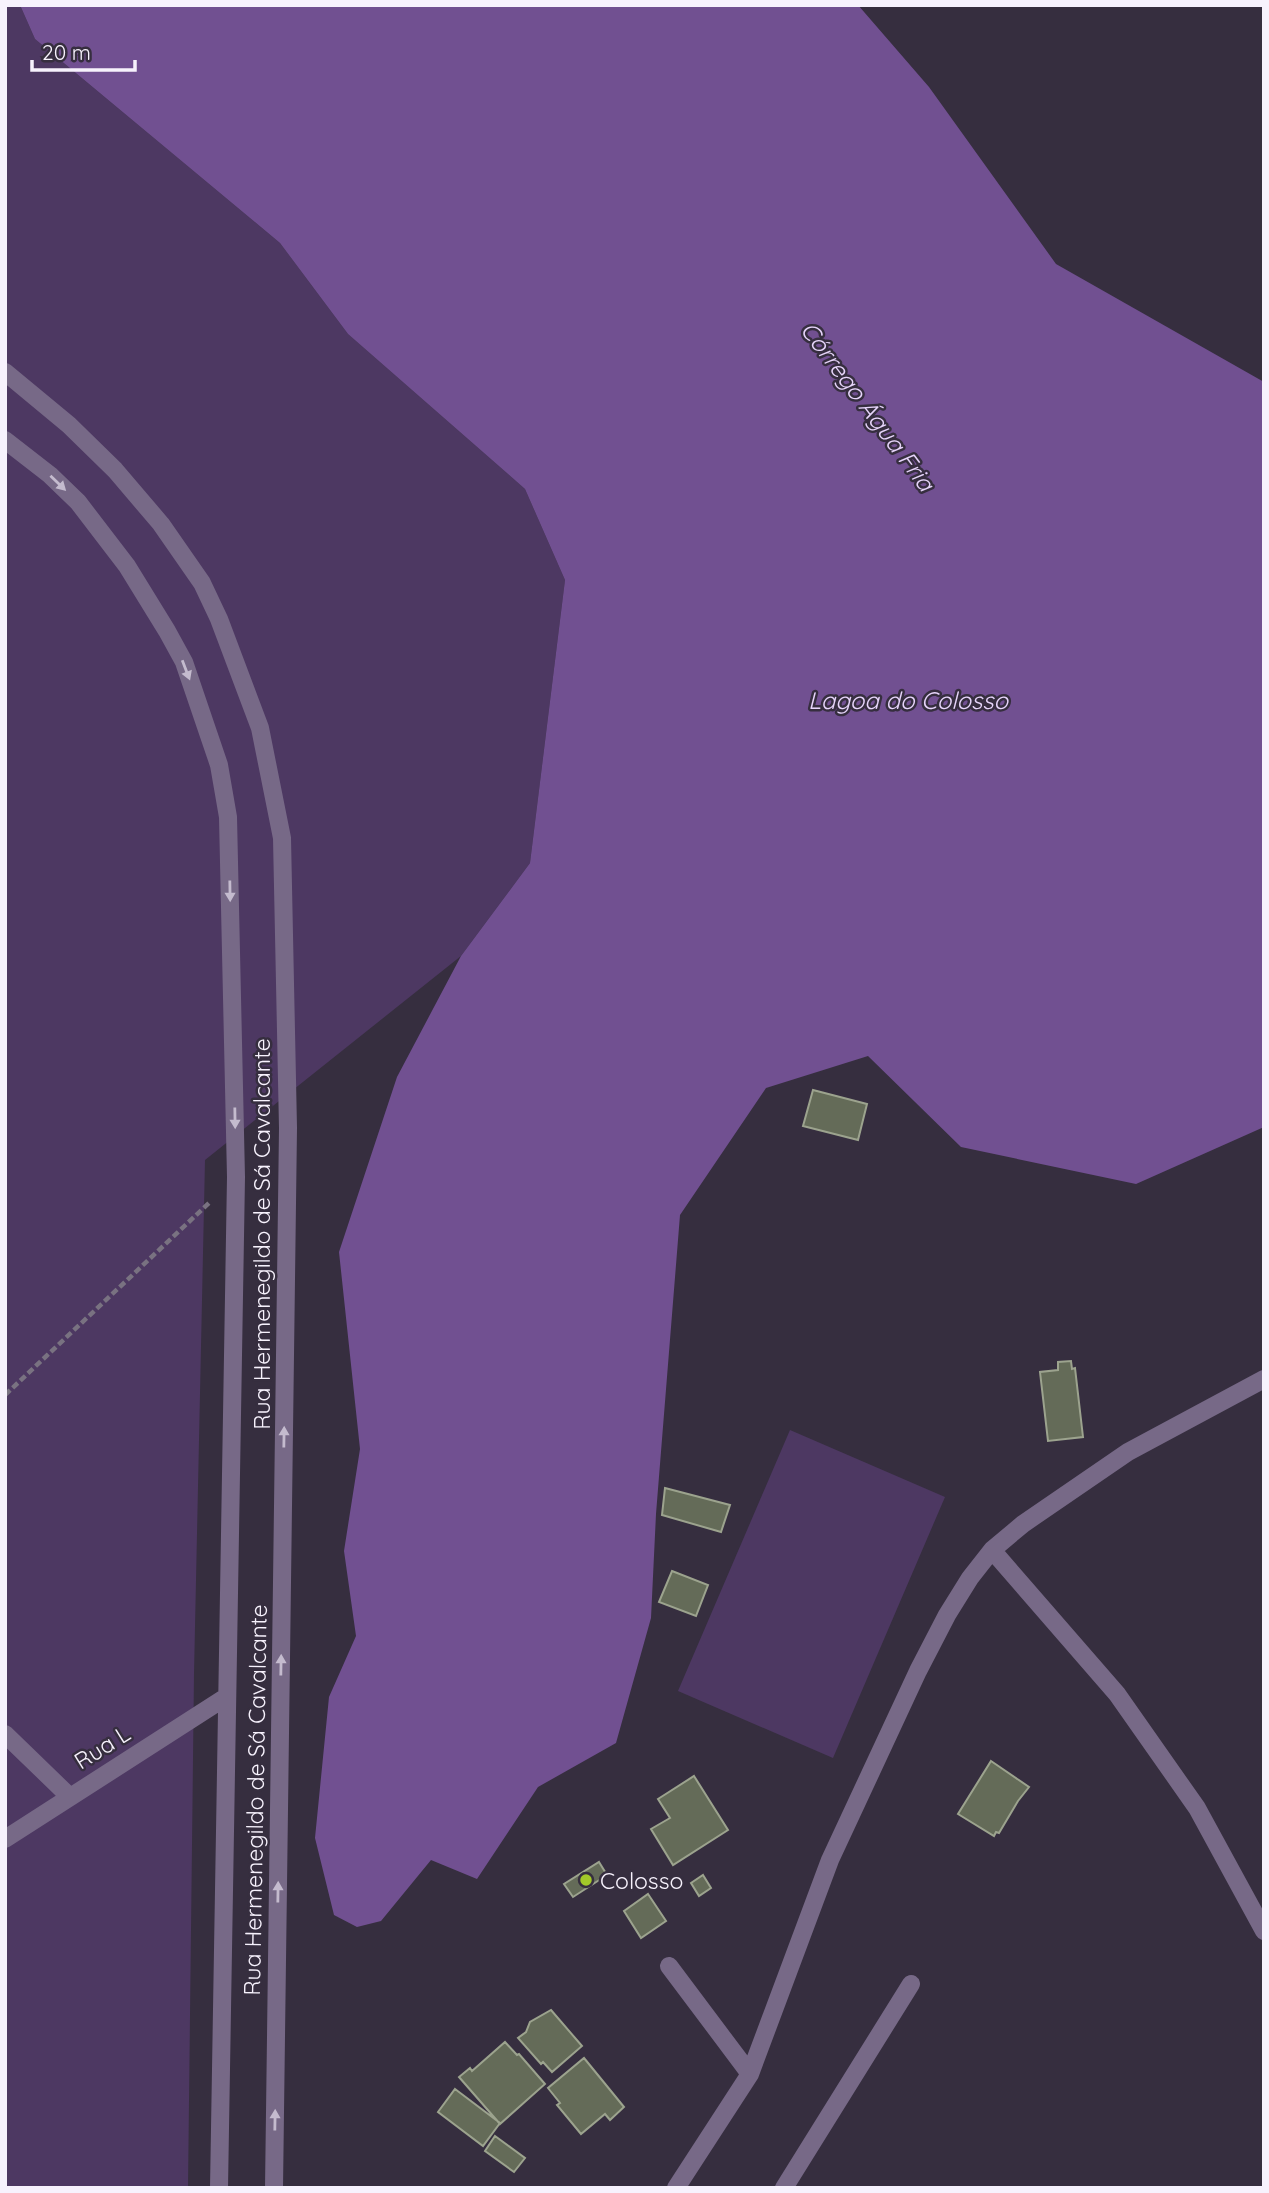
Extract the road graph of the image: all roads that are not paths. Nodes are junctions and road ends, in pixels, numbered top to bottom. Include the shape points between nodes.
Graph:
1 (5, 372) edge
2 (5, 440) edge
3 (1264, 1379) edge
4 (992, 1550) junction
5 (226, 1697) junction
6 (5, 1734) edge
7 (69, 1796) junction
8 (5, 1839) edge
9 (1264, 1931) edge
10 (668, 1966) dead end
11 (911, 1984) dead end
12 (750, 2074) junction
13 (219, 2188) edge
14 (274, 2188) edge
15 (676, 2188) edge
16 (784, 2188) edge

14 -> 1 street, Rua Hermenegildo de Sá Cavalcante via 288,1128 282,838 260,728 202,583 161,524 115,470
2 -> 5 street, Rua Hermenegildo de Sá Cavalcante via 78,502 127,566 184,662 219,765 228,817 236,1177
3 - 4 street via 1128,1452
4 - 9 street via 1118,1694 1197,1808
4 - 12 street via 947,1615 836,1848
5 - 7 street, Rua L
5 - 13 street, Rua Hermenegildo de Sá Cavalcante
6 - 7 street
7 - 8 street, Rua L
10 - 12 street
11 - 16 street
12 - 15 street

